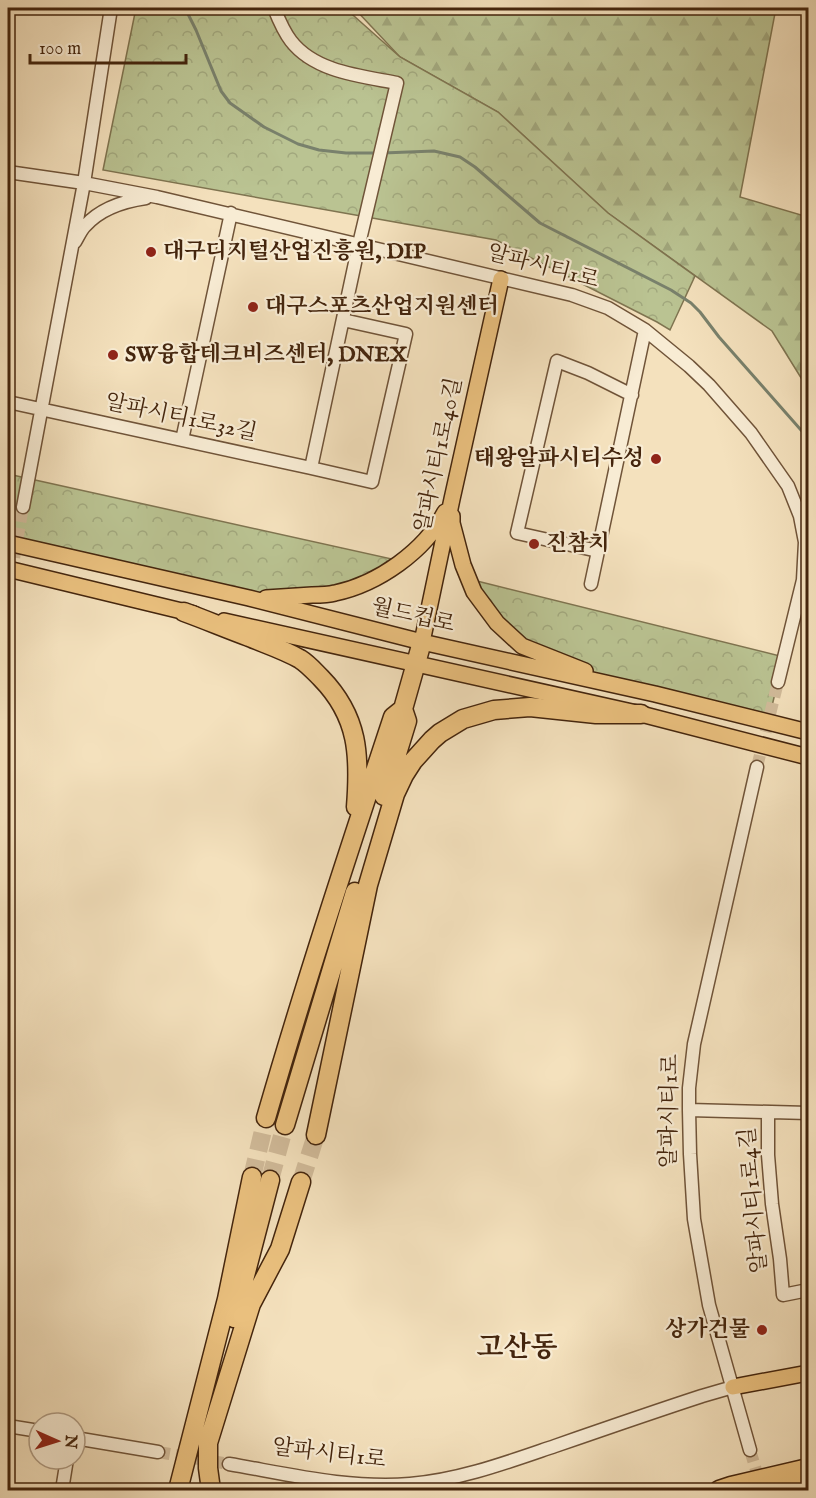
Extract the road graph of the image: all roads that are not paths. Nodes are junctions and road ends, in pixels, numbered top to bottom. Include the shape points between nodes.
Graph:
1 (111, 8) edge
2 (274, 8) edge
3 (8, 172) edge
4 (84, 183) junction
5 (157, 197) junction
6 (231, 213) junction
7 (359, 244) junction
8 (71, 248) junction
9 (501, 279) junction
10 (343, 320) junction
11 (645, 330) junction
12 (632, 395) junction
13 (8, 402) edge
14 (41, 411) junction
15 (182, 440) junction
16 (311, 468) junction
17 (452, 499) junction
18 (23, 507) tunnel mouth
19 (807, 542) edge
20 (8, 543) edge
21 (598, 551) junction
22 (8, 569) edge
23 (591, 584) dead end
24 (249, 598) junction
25 (184, 612) junction
26 (422, 642) junction
27 (416, 663) junction
28 (778, 682) tunnel mouth
29 (626, 688) junction
30 (403, 709) junction
31 (641, 714) junction
32 (808, 732) edge
33 (808, 756) edge
34 (757, 767) tunnel mouth
35 (354, 833) junction
36 (689, 1110) junction
37 (768, 1112) junction
38 (808, 1113) edge
39 (266, 1118) tunnel mouth
40 (285, 1125) tunnel mouth
41 (316, 1135) tunnel mouth
42 (252, 1177) tunnel mouth
43 (270, 1180) tunnel mouth
44 (301, 1182) tunnel mouth
45 (808, 1290) edge
46 (220, 1367) junction
47 (808, 1373) edge
48 (733, 1387) junction
49 (8, 1426) edge
50 (27, 1429) edge
51 (197, 1439) junction
52 (87, 1440) edge
53 (750, 1450) tunnel mouth
54 (158, 1452) tunnel mouth
55 (229, 1464) tunnel mouth
56 (808, 1468) edge
57 (65, 1471) edge
58 (808, 1484) edge
59 (62, 1491) edge
60 (170, 1491) edge
61 (178, 1491) edge
62 (186, 1491) edge
63 (211, 1491) edge
64 (719, 1491) edge
65 (781, 1491) edge

1 - 4 street
2 - 7 street via 290,41 307,56 341,73 397,84
3 - 4 street, 알파시티1로
4 - 5 street, 알파시티1로
4 - 8 street
5 - 6 street, 알파시티1로
5 - 8 street via 129,201 97,216 85,226
6 - 7 street, 알파시티1로
6 - 15 street
7 - 9 street, 알파시티1로
7 - 10 street
8 - 14 street
9 - 11 street, 알파시티1로 via 581,298 608,308
9 - 17 main road, 알파시티1로40길
10 - 16 street
10 - 16 street, 알파시티1로32길 via 406,334 372,482
11 - 12 street
11 - 19 street, 알파시티1로 via 709,385 751,433 788,486
12 - 21 street
12 - 21 street via 557,361 517,533
13 - 14 street, 알파시티1로32길
14 - 15 street, 알파시티1로32길
14 - 18 street
15 - 16 street, 알파시티1로32길
17 - 24 main road via 440,523 416,550 367,584 334,594
17 - 26 main road, 알파시티1로40길
17 - 29 main road via 452,523 463,565 474,592 497,623 522,646
19 - 28 street, 알파시티1로 via 803,580
20 - 24 main road, 월드컵로
21 - 23 street
22 - 25 main road, 월드컵로
24 - 26 main road, 월드컵로
25 - 27 main road, 월드컵로
25 - 35 highway via 302,660 330,687 351,725 356,746
26 - 27 highway
26 - 29 main road, 월드컵로
27 - 30 highway
27 - 31 main road, 월드컵로
29 - 32 main road, 월드컵로
30 - 35 highway via 393,717
30 - 40 highway via 407,721
31 - 33 main road, 월드컵로
31 - 41 highway via 530,707 494,710 440,733 413,761 395,795 368,885
34 - 36 street, 알파시티1로 via 694,1044
35 - 39 highway
36 - 37 street, 알파시티1로4길
36 - 48 street, 알파시티1로 via 694,1219 709,1305
37 - 38 street, 알파시티1로4길
37 - 45 street, 알파시티1로4길 via 772,1204 783,1295
42 - 46 highway via 227,1299
43 - 46 highway
44 - 46 highway via 280,1249
46 - 51 highway
47 - 48 main road, 알파시티1로
48 - 53 street
48 - 55 street, 알파시티1로 via 498,1466 444,1480 342,1483
49 - 50 street
51 - 60 highway
51 - 61 highway
51 - 62 highway
51 - 63 highway via 208,1468
52 - 54 street
56 - 64 highway
57 - 59 street
58 - 65 highway

